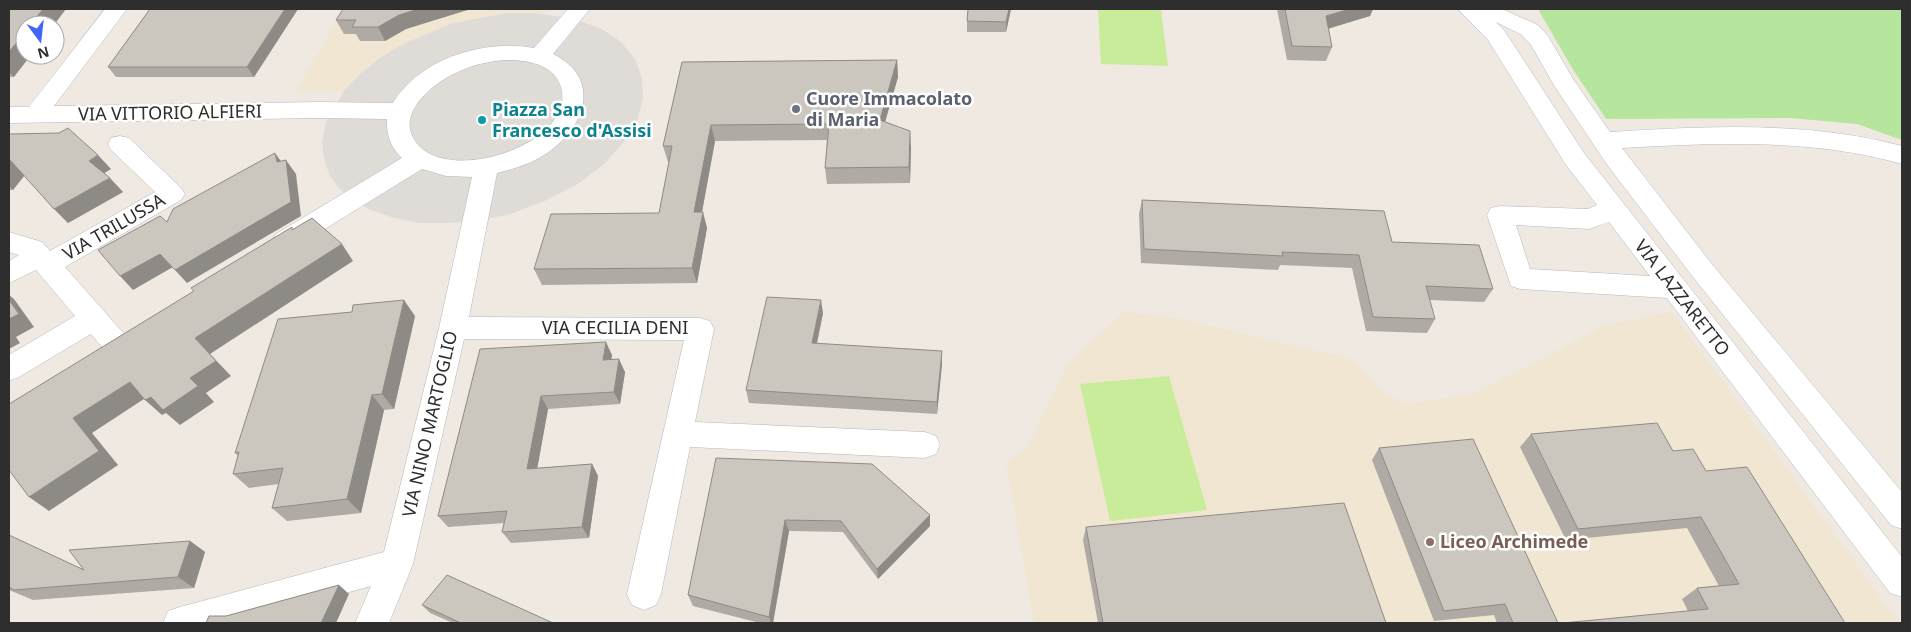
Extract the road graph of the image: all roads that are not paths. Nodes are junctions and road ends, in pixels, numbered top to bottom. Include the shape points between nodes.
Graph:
1 (116, 9) edge
2 (1469, 9) edge
3 (1485, 9) edge
4 (576, 13) edge
5 (539, 57) junction
6 (400, 111) junction
7 (9, 115) edge
8 (35, 115) junction
9 (1603, 141) junction
10 (120, 144) dead end
11 (1902, 155) edge
12 (420, 159) junction
13 (486, 167) junction
14 (1610, 206) junction
15 (9, 242) edge
16 (260, 256) edge
17 (44, 261) junction
18 (9, 273) edge
19 (1673, 288) junction
20 (94, 320) junction
21 (453, 328) junction
22 (91, 358) edge
23 (9, 369) edge
24 (678, 434) junction
25 (925, 445) dead end
26 (1902, 515) edge
27 (397, 564) junction
28 (1902, 582) edge
29 (644, 594) dead end
30 (180, 623) edge
31 (372, 623) edge

1 - 8 street
2 - 14 street, VIA LAZZARETTO via 1496,35 1575,159
3 - 9 street, VIA LAZZARETTO via 1530,30 1540,41
4 - 5 street
5 - 6 street via 518,53 470,58 426,80 410,94
5 - 13 street via 560,67 572,83 574,102 565,122 546,142 518,157
6 - 8 street, VIA VITTORIO ALFIERI
6 - 12 street via 398,130 404,146
7 - 8 street, VIA VITTORIO ALFIERI
9 - 11 street via 1650,137 1790,136 1838,140
9 - 26 street, VIA LAZZARETTO via 1702,270
10 - 17 street, VIA TRILUSSA via 172,194
12 - 13 street via 462,169
12 - 16 street
13 - 21 street, VIA NINO MARTOGLIO
14 - 19 street, VIA LAZZARETTO
14 - 19 street via 1604,214 1589,219 1500,215 1520,279
15 - 17 street via 33,249
17 - 18 street
17 - 20 street
19 - 28 street, VIA LAZZARETTO
20 - 22 street via 123,338
20 - 23 street
21 - 24 street, VIA CECILIA DENI via 700,329
21 - 27 street, VIA NINO MARTOGLIO
24 - 25 street
24 - 29 street, VIA CECILIA DENI
27 - 30 street
27 - 31 street, VIA NINO MARTOGLIO

